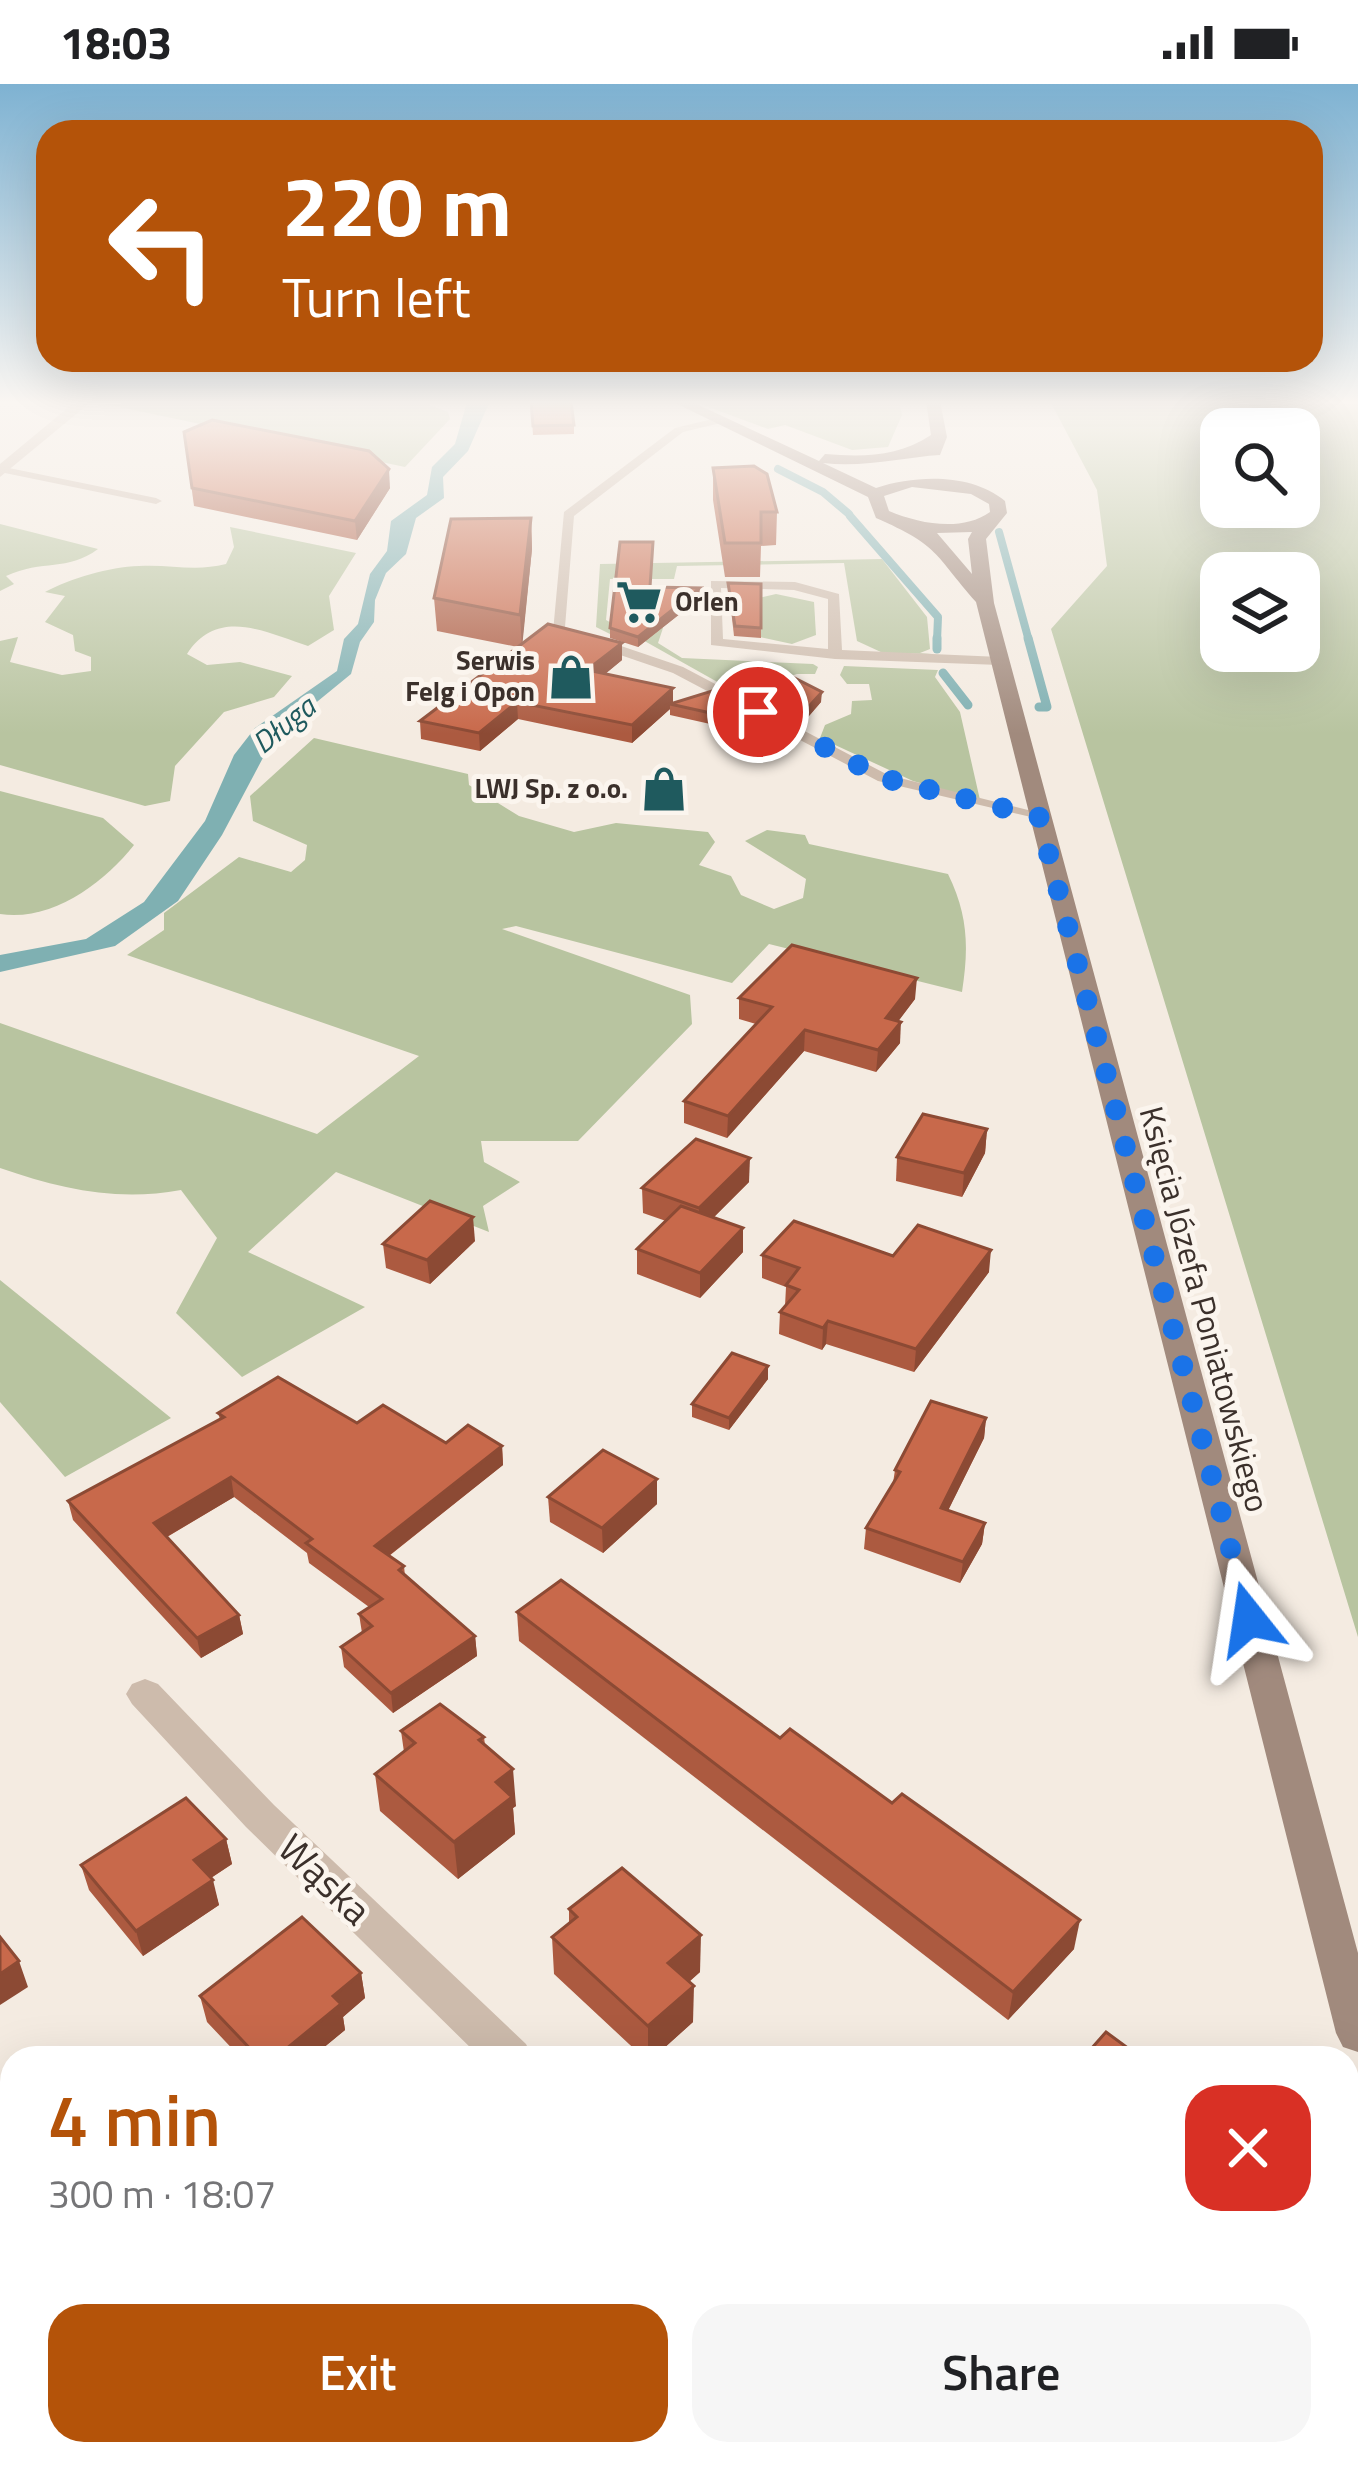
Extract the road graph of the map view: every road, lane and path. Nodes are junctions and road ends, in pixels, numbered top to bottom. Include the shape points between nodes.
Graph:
1 (570, 512) edge
2 (881, 512) edge
3 (999, 512) edge
4 (911, 524) junction
5 (984, 526) junction
6 (985, 603) junction
7 (836, 655) junction
8 (1000, 661) junction
9 (1039, 817) junction
10 (145, 1694) dead end
11 (1358, 2033) edge
12 (499, 2046) edge

1 - 9 lane via 558,629 678,670 883,778
2 - 4 main road, Księcia Józefa Poniatowskiego
3 - 5 main road, Księcia Józefa Poniatowskiego
4 - 5 main road
4 - 6 main road, Księcia Józefa Poniatowskiego via 940,543
5 - 6 main road, Księcia Józefa Poniatowskiego via 976,538
6 - 8 main road, Księcia Józefa Poniatowskiego
7 - 7 lane via 834,597 795,586 715,584 716,642
7 - 8 lane
8 - 9 main road, Księcia Józefa Poniatowskiego
9 - 11 main road, Księcia Józefa Poniatowskiego
10 - 12 street, Wąska

